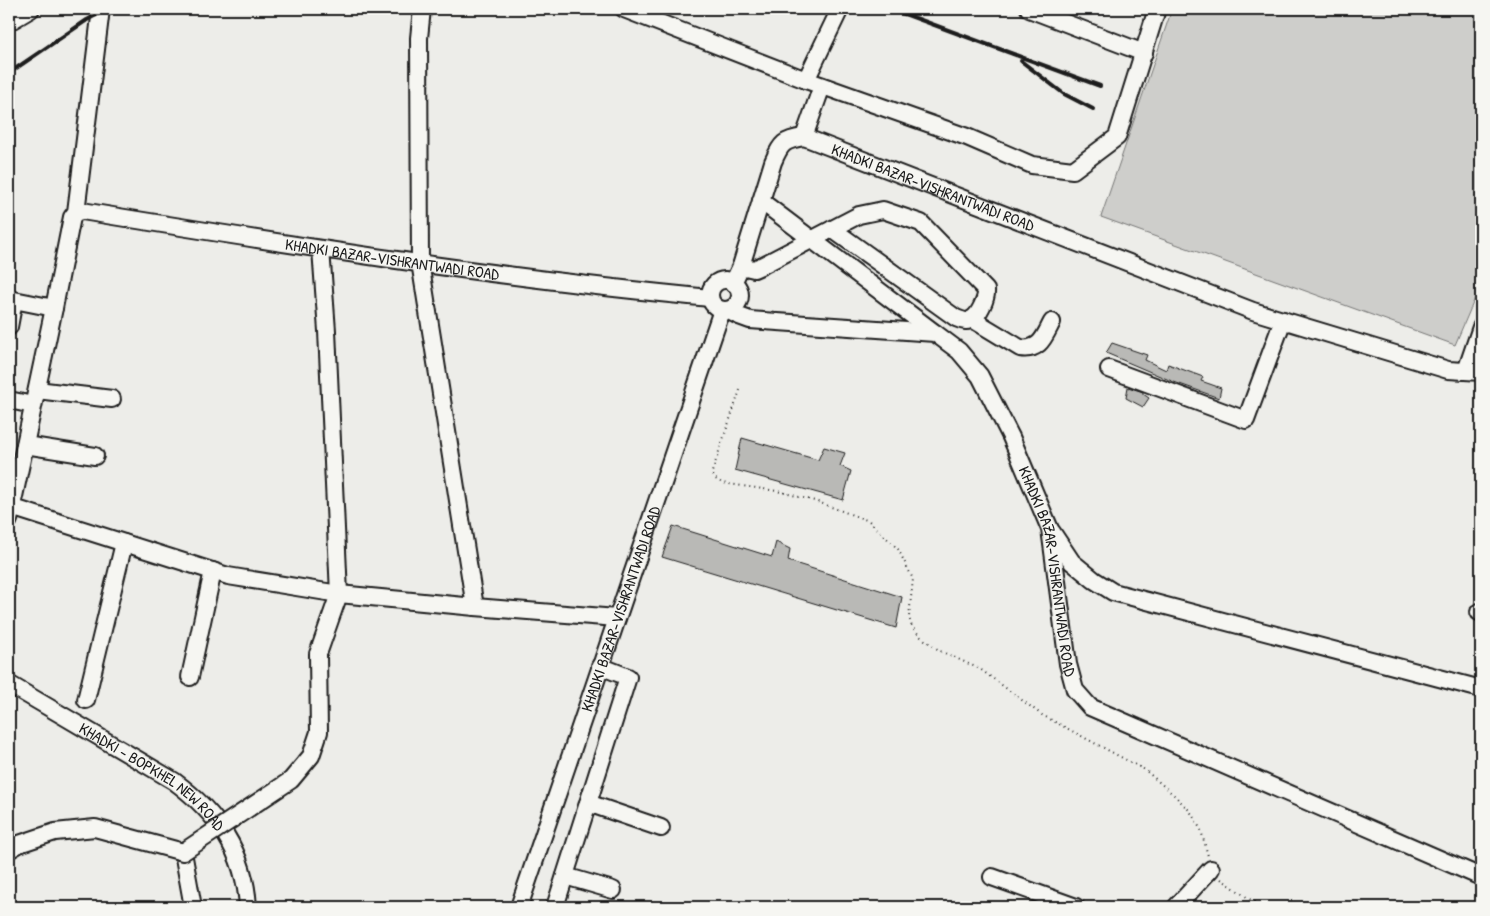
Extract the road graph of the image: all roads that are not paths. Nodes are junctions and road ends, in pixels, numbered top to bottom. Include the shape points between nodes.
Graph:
1 (29, 9) edge
2 (101, 9) edge
3 (422, 9) edge
4 (624, 9) edge
5 (840, 9) edge
6 (1029, 9) edge
7 (1157, 9) edge
8 (9, 22) edge
9 (1144, 53) junction
10 (806, 80) junction
11 (822, 86) junction
12 (804, 136) junction
13 (761, 201) junction
14 (76, 212) junction
15 (832, 229) junction
16 (810, 239) junction
17 (321, 250) junction
18 (420, 262) junction
19 (741, 266) junction
20 (733, 283) junction
21 (710, 298) junction
22 (12, 300) edge
23 (54, 308) junction
24 (724, 310) junction
25 (972, 319) junction
26 (1283, 320) junction
27 (1052, 322) dead end
28 (9, 327) edge
29 (1481, 327) edge
30 (935, 334) junction
31 (1109, 369) dead end
32 (1474, 372) edge
33 (35, 397) junction
34 (112, 399) dead end
35 (9, 400) edge
36 (25, 445) junction
37 (95, 456) dead end
38 (10, 514) edge
39 (1050, 529) junction
40 (124, 543) junction
41 (213, 571) junction
42 (339, 594) junction
43 (475, 607) junction
44 (617, 618) junction
45 (600, 666) junction
46 (190, 677) dead end
47 (9, 684) edge
48 (1481, 689) edge
49 (86, 700) dead end
50 (588, 803) junction
51 (661, 828) dead end
52 (9, 850) edge
53 (183, 852) junction
54 (1211, 869) road end
55 (565, 876) junction
56 (992, 877) dead end
57 (1481, 877) edge
58 (613, 890) dead end
59 (193, 907) edge
60 (248, 907) edge
61 (519, 907) edge
62 (555, 907) edge
63 (1076, 907) edge
64 (1176, 907) edge

1 - 8 street
2 - 14 street
3 - 18 street via 419,38
4 - 10 street
5 - 10 street
6 - 9 street
7 - 9 street
9 - 11 street via 1117,137 1073,170 1032,165 967,137
10 - 11 street
11 - 12 street
12 - 13 street via 790,139 780,146
12 - 26 street, KHADKI BAZAR-VISHRANTWADI ROAD
13 - 16 street, KHADKI BAZAR-VISHRANTWADI ROAD
13 - 19 street
14 - 17 street, KHADKI BAZAR-VISHRANTWADI ROAD
14 - 23 street via 72,217
15 - 16 street
15 - 25 street via 956,318
15 - 25 street via 859,215 883,210 921,223 986,290 985,302
16 - 19 street via 763,266 754,269
16 - 30 street, KHADKI BAZAR-VISHRANTWADI ROAD
17 - 18 street, KHADKI BAZAR-VISHRANTWADI ROAD
17 - 42 street
18 - 21 street, KHADKI BAZAR-VISHRANTWADI ROAD
18 - 43 street
19 - 20 street
20 - 21 street via 728,280 716,282
20 - 24 street via 738,287 739,298 733,308
21 - 24 street via 716,307
22 - 23 street
22 - 28 street
23 - 33 street
24 - 30 street via 750,320
24 - 44 street, KHADKI BAZAR-VISHRANTWADI ROAD
25 - 27 street via 1028,350 1037,346
26 - 31 street via 1246,420
26 - 32 street, KHADKI BAZAR-VISHRANTWADI ROAD via 1448,370
29 - 32 street
30 - 39 street, KHADKI BAZAR-VISHRANTWADI ROAD via 959,351 980,376 1011,437
33 - 34 street
33 - 35 street
33 - 36 street
36 - 37 street
36 - 38 street
38 - 40 street
39 - 48 street via 1072,562 1114,592
39 - 57 street, KHADKI BAZAR-VISHRANTWADI ROAD via 1068,664 1075,690 1090,707
40 - 41 street
40 - 49 street
41 - 42 street
41 - 46 street
42 - 43 street
42 - 53 street, bridge via 318,654 319,732 311,756 291,780
43 - 44 street
44 - 45 street, KHADKI BAZAR-VISHRANTWADI ROAD
45 - 50 street via 628,677
45 - 61 street, KHADKI BAZAR-VISHRANTWADI ROAD
47 - 60 street, KHADKI - BOPKHEL NEW ROAD via 174,781 195,797 215,818 235,853 247,890
50 - 51 street
50 - 55 street
52 - 53 street, bridge via 55,832 95,828
53 - 59 street
54 - 64 street
55 - 58 street
55 - 62 street
56 - 63 street

